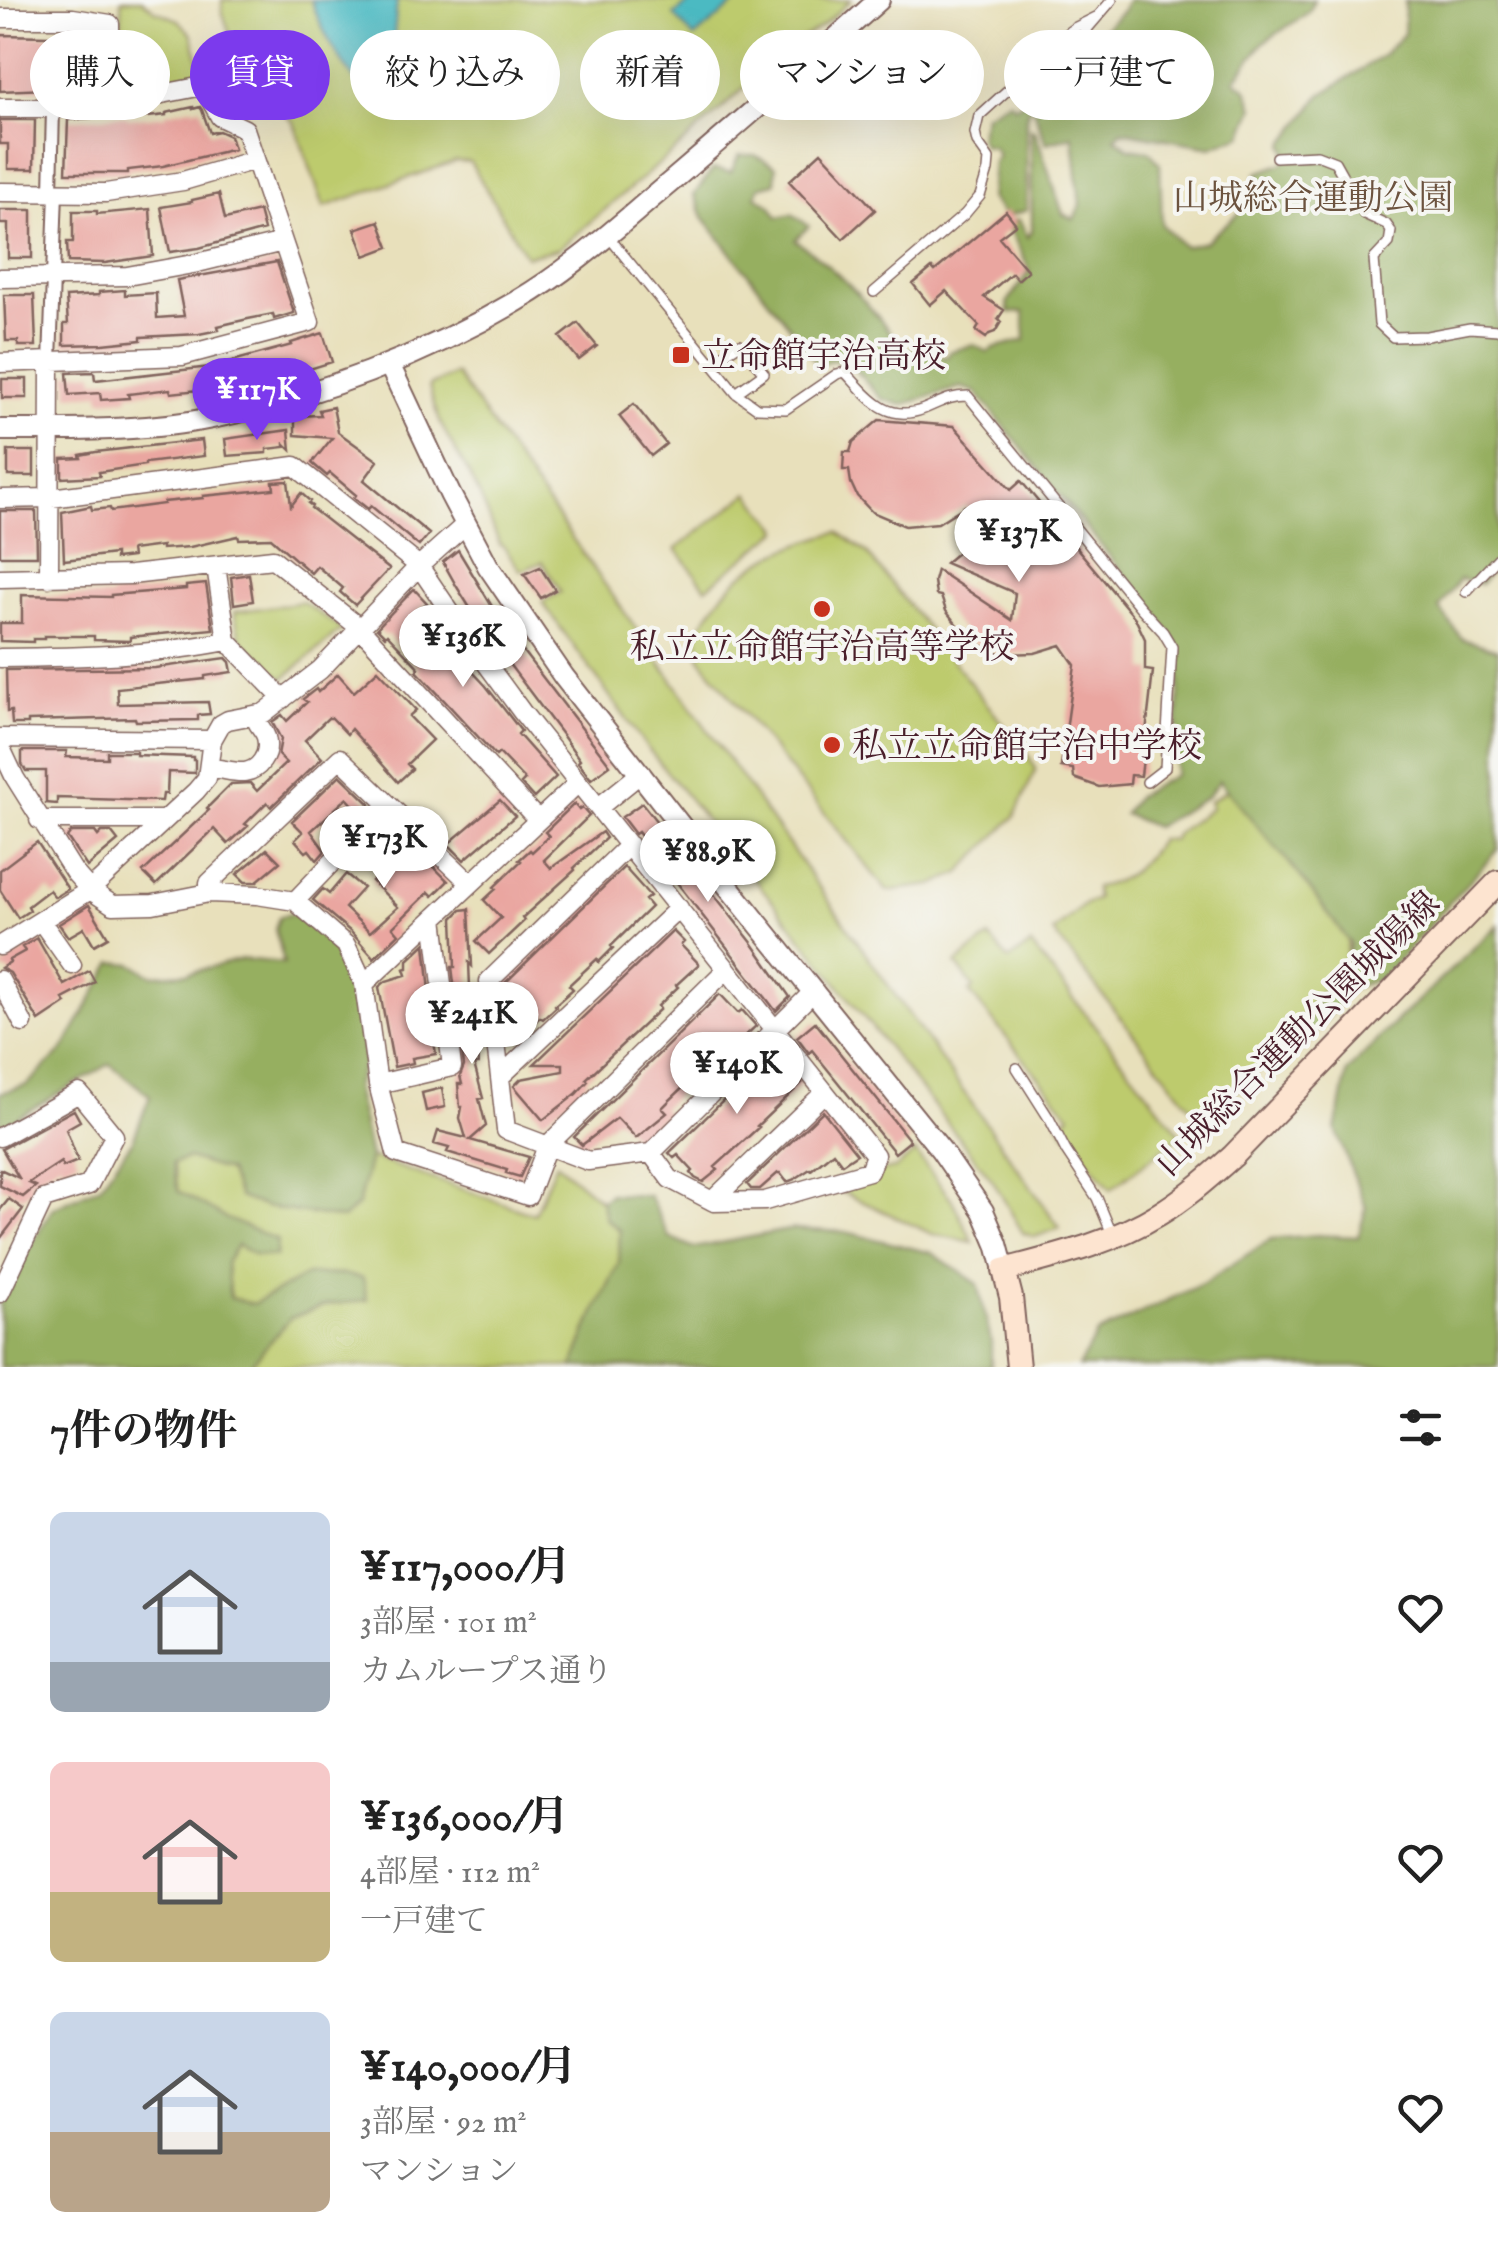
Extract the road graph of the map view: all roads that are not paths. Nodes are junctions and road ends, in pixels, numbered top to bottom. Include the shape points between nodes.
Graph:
1 (879, 0) edge
2 (1112, 0) edge
3 (0, 18) edge
4 (110, 30) edge
5 (170, 92) edge
6 (0, 108) edge
7 (30, 108) edge
8 (54, 120) edge
9 (1276, 158) dead end
10 (255, 160) junction
11 (0, 192) edge
12 (54, 192) junction
13 (608, 236) junction
14 (283, 242) junction
15 (0, 278) edge
16 (53, 278) junction
17 (874, 292) dead end
18 (1498, 330) edge
19 (0, 362) edge
20 (50, 362) junction
21 (712, 362) junction
22 (389, 364) junction
23 (736, 394) junction
24 (0, 430) edge
25 (50, 430) junction
26 (51, 498) junction
27 (0, 499) edge
28 (466, 524) junction
29 (1498, 558) edge
30 (216, 566) junction
31 (419, 566) junction
32 (0, 578) edge
33 (49, 578) junction
34 (1466, 592) dead end
35 (360, 628) junction
36 (227, 642) junction
37 (0, 658) edge
38 (283, 698) junction
39 (255, 716) junction
40 (0, 738) edge
41 (212, 740) junction
42 (0, 746) edge
43 (210, 768) junction
44 (641, 773) junction
45 (1148, 782) dead end
46 (578, 783) junction
47 (388, 804) junction
48 (599, 807) junction
49 (538, 819) junction
50 (39, 820) junction
51 (165, 820) junction
52 (630, 845) junction
53 (1498, 882) edge
54 (470, 883) junction
55 (90, 890) junction
56 (209, 893) junction
57 (295, 901) junction
58 (679, 908) junction
59 (434, 918) junction
60 (41, 920) junction
61 (0, 946) edge
62 (72, 965) dead end
63 (727, 969) junction
64 (0, 980) edge
65 (364, 984) junction
66 (814, 991) junction
67 (23, 1022) dead end
68 (776, 1030) junction
69 (1017, 1068) dead end
70 (500, 1077) junction
71 (378, 1084) junction
72 (825, 1092) junction
73 (0, 1138) edge
74 (546, 1146) junction
75 (651, 1153) junction
76 (712, 1201) junction
77 (1113, 1237) junction
78 (1004, 1270) junction
79 (2, 1285) edge
80 (1018, 1367) edge

1 - 13 street
2 - 17 lane via 1056,40 978,116 977,142 989,159 980,196
3 - 4 street via 73,18 110,24
5 - 10 street via 203,86 220,117 245,129
6 - 7 street
8 - 12 street
9 - 18 lane via 1335,162 1364,214 1392,232 1374,259 1378,324 1393,337
10 - 12 street via 163,184
10 - 14 street
11 - 12 street
12 - 16 street
13 - 21 lane
13 - 22 street via 516,302
14 - 16 street via 127,276
14 - 20 street via 310,322 182,356
15 - 16 street
16 - 20 street
19 - 20 street
20 - 25 street
21 - 23 lane
21 - 23 lane via 740,344 764,373
22 - 25 street via 296,398 209,418
22 - 28 street
23 - 45 lane via 757,408 786,409 845,372 880,408 900,414 968,396 1172,648 1164,768
24 - 25 street
25 - 26 street
26 - 27 street
26 - 31 street via 295,466
26 - 33 street
28 - 31 street
28 - 44 street via 564,676
29 - 34 lane
30 - 33 street
30 - 35 street via 273,559
30 - 36 street
31 - 35 street
31 - 46 street
32 - 33 street
35 - 38 street
35 - 49 street
36 - 37 street via 112,656
36 - 38 street
38 - 39 street
39 - 41 street via 220,724
39 - 43 street via 266,737 261,763 245,773
40 - 41 street
41 - 43 street
42 - 50 street
43 - 51 street
44 - 48 street
44 - 66 street
46 - 48 street
46 - 49 street
47 - 54 street
47 - 56 street via 340,758 209,883
47 - 57 street
48 - 52 street
49 - 54 street
50 - 51 street
50 - 55 street
51 - 55 street
52 - 58 street
52 - 70 street via 489,981
53 - 77 main road, 山城総合運動公園城陽線 via 1233,1156 1159,1214
54 - 59 street
55 - 56 street via 114,905
55 - 60 street
56 - 57 street
57 - 65 street via 346,945
58 - 63 street
58 - 70 street
59 - 65 street
59 - 71 street via 452,1067
60 - 61 street
60 - 62 street
63 - 68 street
63 - 74 street
64 - 67 street
65 - 71 street
66 - 68 street
66 - 78 street via 941,1150 982,1212
68 - 72 street
68 - 75 street
69 - 77 lane via 1098,1198
70 - 74 street via 506,1130
71 - 74 street via 396,1153 528,1196
72 - 76 street
72 - 76 street via 875,1155 869,1170 765,1201
73 - 79 street via 79,1094 114,1136 90,1185 44,1199
74 - 75 street via 588,1161
75 - 76 street via 670,1180
77 - 78 main road, 山城総合運動公園城陽線
78 - 80 main road

